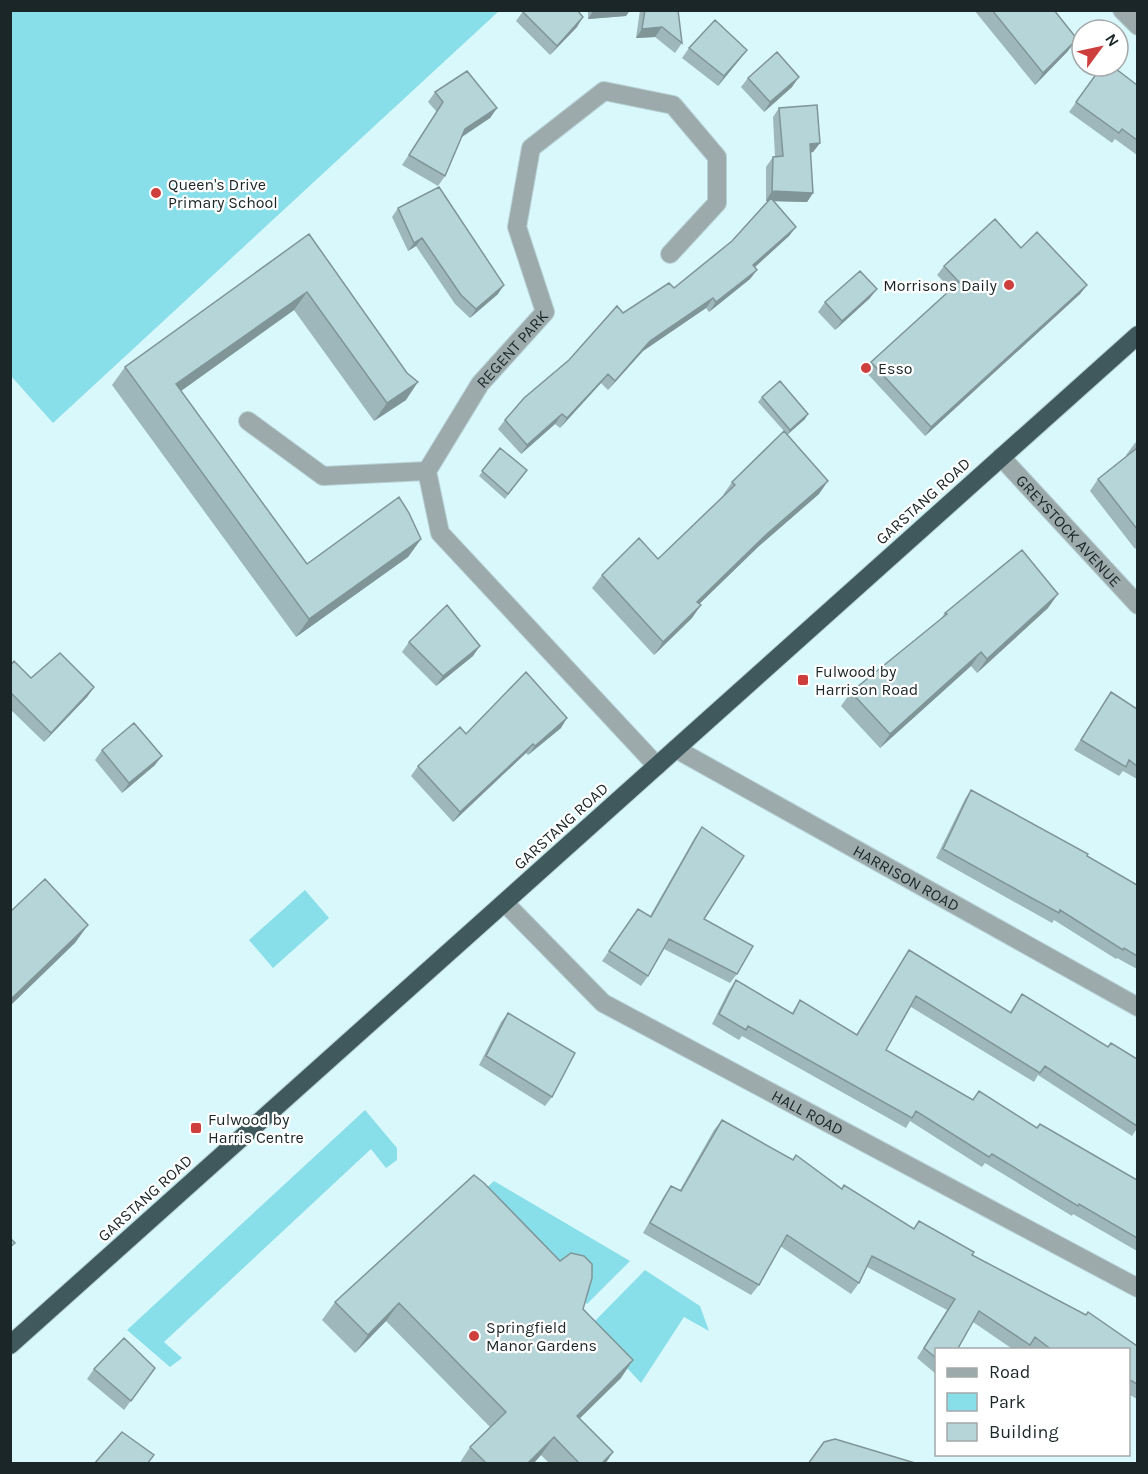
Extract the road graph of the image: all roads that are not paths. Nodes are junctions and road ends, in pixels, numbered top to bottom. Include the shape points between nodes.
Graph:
1 (1122, 10) edge
2 (1137, 26) edge
3 (670, 254) dead end
4 (1137, 335) edge
5 (248, 421) dead end
6 (1001, 457) junction
7 (427, 471) junction
8 (1137, 605) edge
9 (676, 749) junction
10 (657, 766) junction
11 (504, 903) junction
12 (1137, 1007) edge
13 (1137, 1288) edge
14 (10, 1345) edge

1 - 2 street
3 - 7 street, REGENT PARK via 717,203 717,157 673,105 604,91 531,148 517,227 545,312 480,384
4 - 6 highway, GARSTANG ROAD
5 - 7 street via 323,476
6 - 8 street, GREYSTOCK AVENUE
6 - 9 highway, GARSTANG ROAD
7 - 10 street via 440,533
9 - 10 highway, GARSTANG ROAD
9 - 12 street, HARRISON ROAD
10 - 11 highway, GARSTANG ROAD
11 - 13 street, HALL ROAD via 603,1003
11 - 14 highway, GARSTANG ROAD

